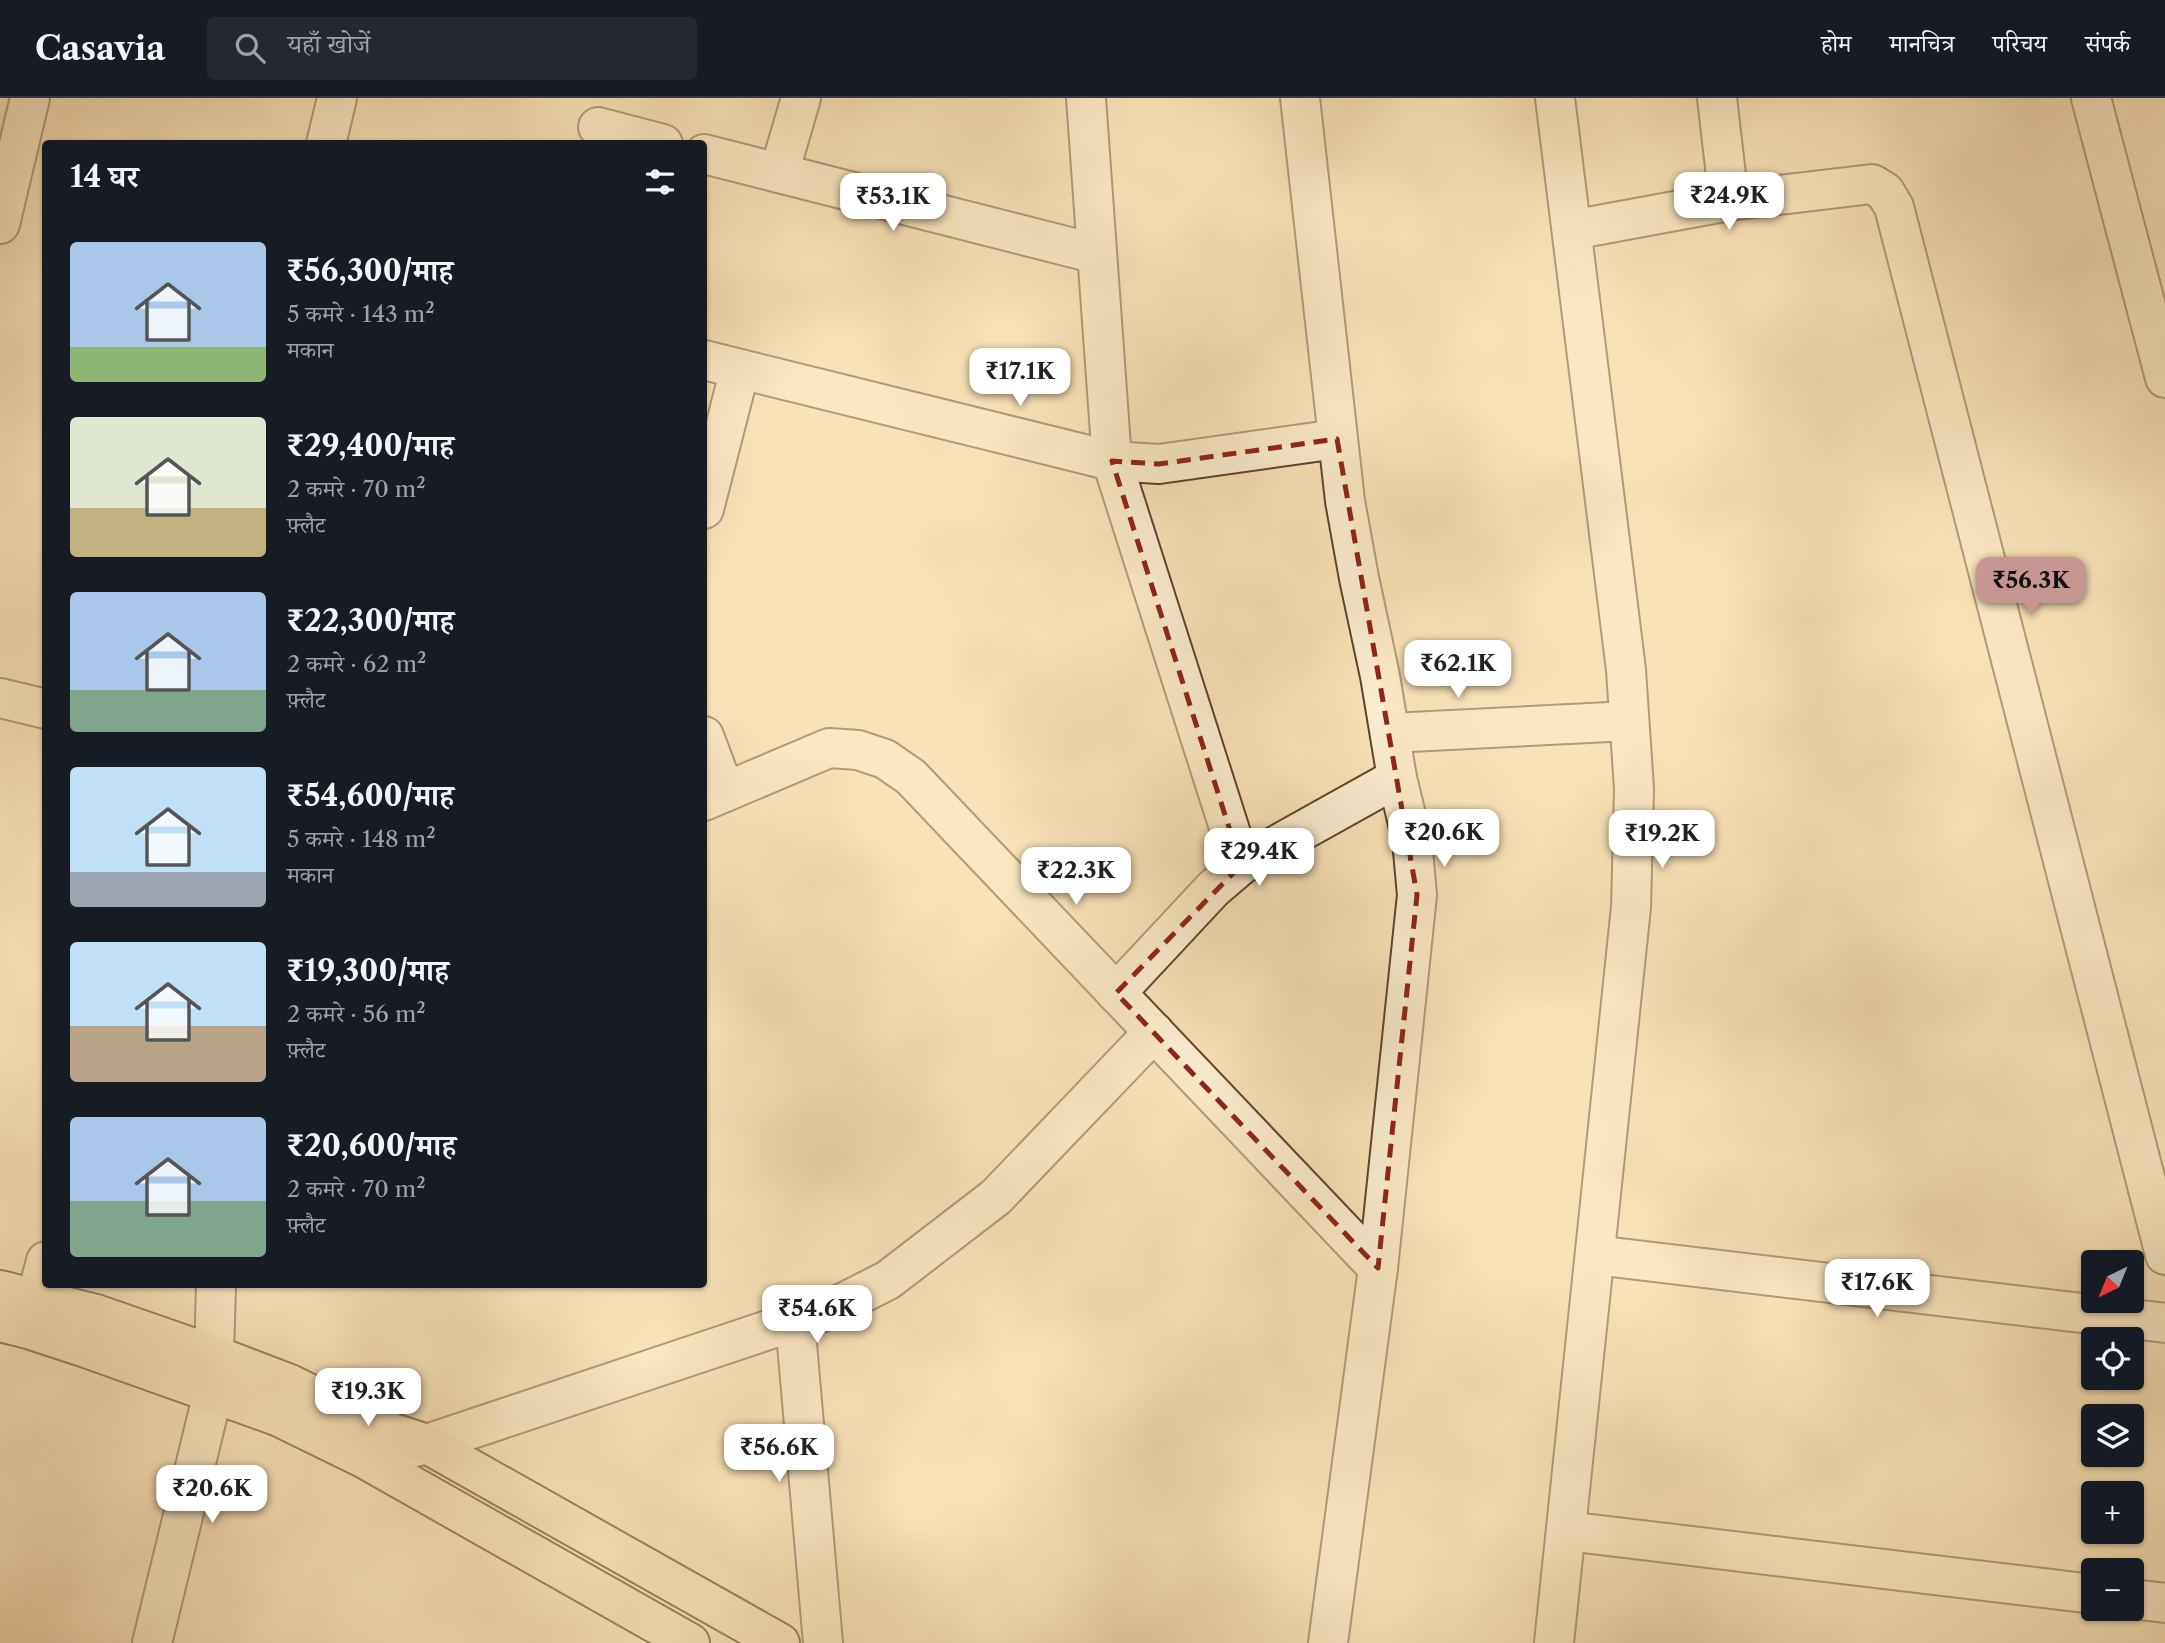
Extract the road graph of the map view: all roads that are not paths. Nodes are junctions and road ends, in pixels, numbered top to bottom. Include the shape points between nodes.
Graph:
1 (30, 98) edge
2 (337, 98) edge
3 (801, 98) edge
4 (1086, 98) edge
5 (1300, 98) edge
6 (1556, 98) edge
7 (1717, 98) edge
8 (2091, 98) edge
9 (599, 123) edge
10 (327, 140) edge
11 (651, 140) edge
12 (707, 155) edge
13 (779, 173) junction
14 (1729, 201) junction
15 (0, 224) edge
16 (1572, 230) junction
17 (1097, 254) junction
18 (707, 361) edge
19 (740, 369) junction
20 (2165, 378) edge
21 (1337, 439) junction
22 (1112, 461) junction
23 (707, 497) edge
24 (0, 698) edge
25 (42, 708) edge
26 (1629, 721) junction
27 (1390, 733) junction
28 (707, 754) edge
29 (1397, 778) junction
30 (714, 797) edge
31 (1241, 865) junction
32 (1116, 993) junction
33 (1154, 1032) junction
34 (1595, 1255) junction
35 (2165, 1255) edge
36 (42, 1268) edge
37 (1378, 1268) junction
38 (216, 1288) edge
39 (16, 1310) edge
40 (795, 1321) junction
41 (2165, 1323) edge
42 (214, 1355) junction
43 (213, 1393) junction
44 (427, 1444) junction
45 (365, 1460) junction
46 (1566, 1531) junction
47 (2081, 1593) edge
48 (2144, 1600) edge
49 (2165, 1603) edge
50 (152, 1643) edge
51 (690, 1643) edge
52 (779, 1643) edge
53 (823, 1643) edge
54 (1328, 1643) edge
55 (1554, 1643) edge

1 - 15 street
2 - 10 street
3 - 13 street
4 - 17 street
5 - 21 street
6 - 16 street
7 - 14 street
8 - 20 street
9 - 11 street
12 - 13 street
13 - 17 street
14 - 16 street
14 - 35 street via 1872,184 1885,192 1894,207
16 - 26 street
17 - 22 street
18 - 19 street
19 - 22 street
19 - 23 street
21 - 22 street via 1159,464
21 - 27 street
22 - 31 street
24 - 25 street
26 - 27 street
26 - 34 street via 1634,789 1631,906
27 - 29 street
28 - 30 street
29 - 31 street
29 - 37 street via 1412,840 1417,895
30 - 32 street via 829,748 858,750 885,759 911,777
31 - 32 street
32 - 33 street
33 - 37 street
33 - 40 street via 986,1205 888,1280 831,1309
34 - 41 street
34 - 46 street
36 - 39 street
37 - 54 street
38 - 42 street
39 - 42 main road via 96,1314
39 - 43 main road
40 - 44 street
40 - 53 street
42 - 43 street
42 - 44 main road via 290,1384 381,1429
43 - 45 main road via 276,1416
43 - 50 street
44 - 45 street
44 - 52 main road
45 - 51 main road
46 - 47 street
46 - 55 street
48 - 49 street

